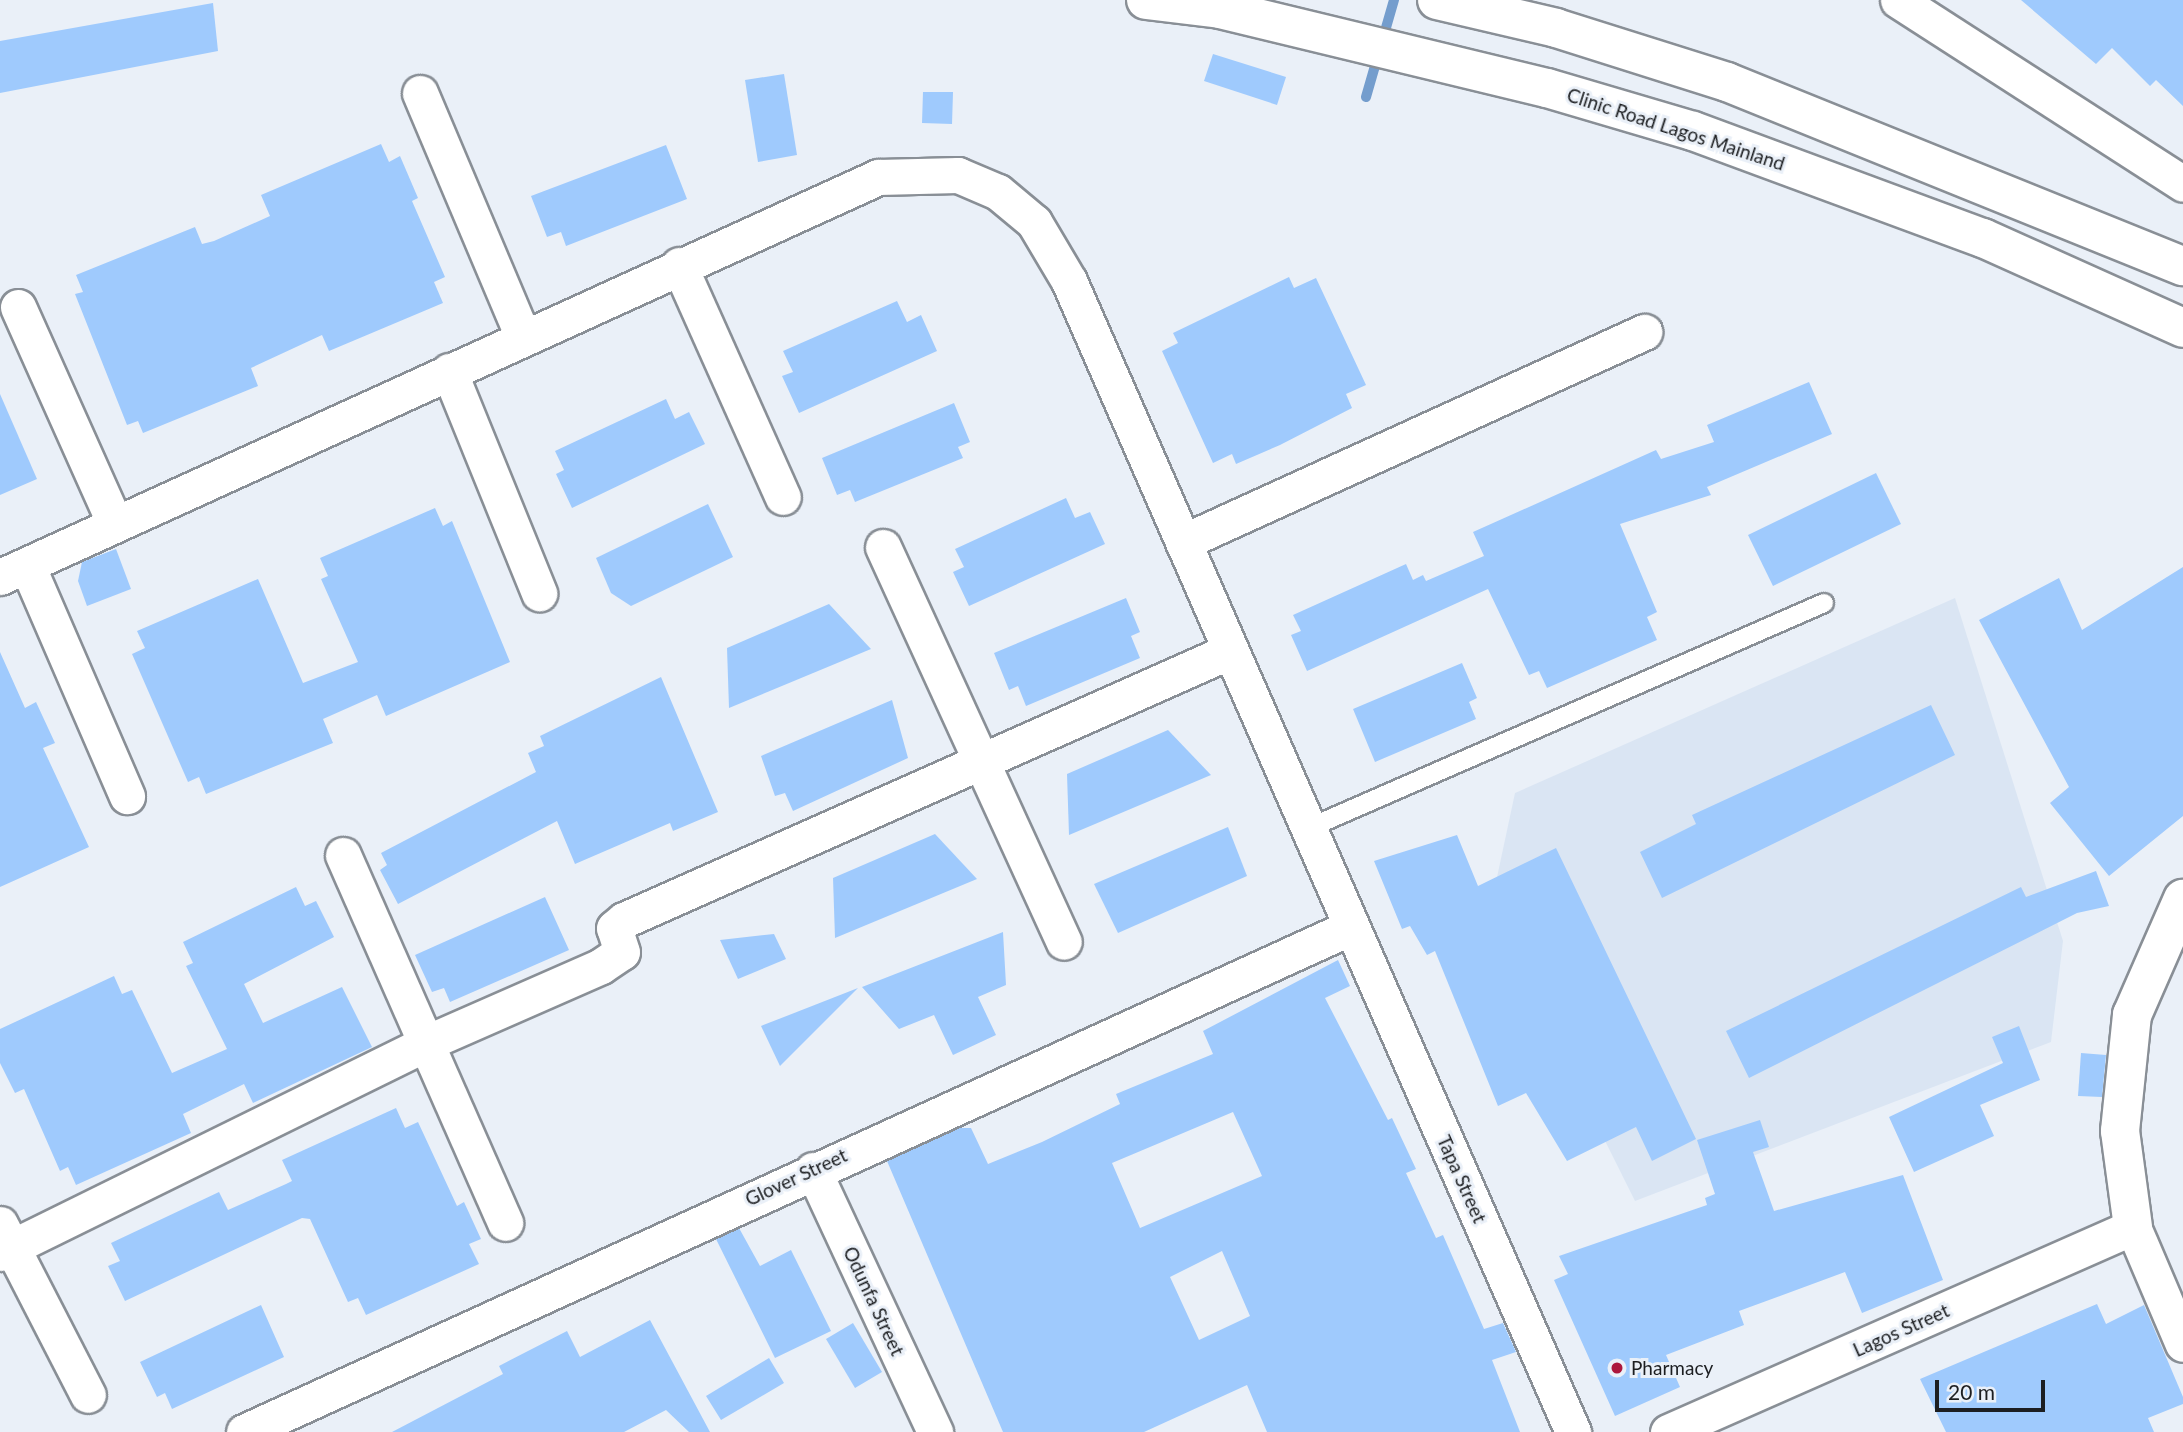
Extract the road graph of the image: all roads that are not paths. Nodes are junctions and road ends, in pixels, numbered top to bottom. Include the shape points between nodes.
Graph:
1 (1146, 0) edge
2 (1437, 0) edge
3 (1898, 0) edge
4 (420, 93) dead end
5 (2183, 184) edge
6 (679, 265) junction
7 (2183, 265) edge
8 (18, 307) dead end
9 (2183, 328) edge
10 (1644, 332) dead end
11 (523, 337) junction
12 (449, 371) junction
13 (783, 497) dead end
14 (115, 524) junction
15 (1183, 542) junction
16 (883, 547) dead end
17 (13, 571) edge
18 (539, 593) dead end
19 (1824, 603) dead end
20 (1230, 651) junction
21 (984, 757) junction
22 (127, 796) dead end
23 (1309, 828) junction
24 (343, 855) dead end
25 (2183, 899) edge
26 (1351, 927) junction
27 (1064, 942) dead end
28 (426, 1043) junction
29 (813, 1170) junction
30 (505, 1223) dead end
31 (2133, 1227) junction
32 (4, 1242) edge
33 (2183, 1344) edge
34 (88, 1395) dead end
35 (290, 1422) edge
36 (244, 1432) edge
37 (935, 1432) edge
38 (1573, 1432) edge
39 (1668, 1432) edge

1 - 9 main road, Clinic Road Lagos Mainland via 1220,9 1547,88 1693,131 1983,238
2 - 7 main road via 1556,28 1847,126
3 - 5 street
4 - 11 street
6 - 11 street, Tapa Street
6 - 13 street
6 - 15 street, Tapa Street via 878,177 958,175 998,192 1034,222 1069,281
8 - 14 street
10 - 15 street
11 - 12 street, Tapa Street
12 - 14 street, Tapa Street
12 - 18 street
14 - 17 street, Tapa Street
15 - 20 street, Tapa Street
16 - 21 street
17 - 22 street
19 - 23 lane
20 - 21 street
20 - 23 street, Tapa Street
21 - 27 street
21 - 28 street via 624,920 614,928 622,952
23 - 26 street, Tapa Street
24 - 28 street
25 - 31 main road via 2130,1029 2120,1131
26 - 29 street, Glover Street
26 - 38 street, Tapa Street
28 - 30 street
28 - 32 street
29 - 35 street, Glover Street
29 - 37 street, Odunfa Street
31 - 33 street
31 - 39 street, Lagos Street
32 - 34 street
35 - 36 street, Glover Street

